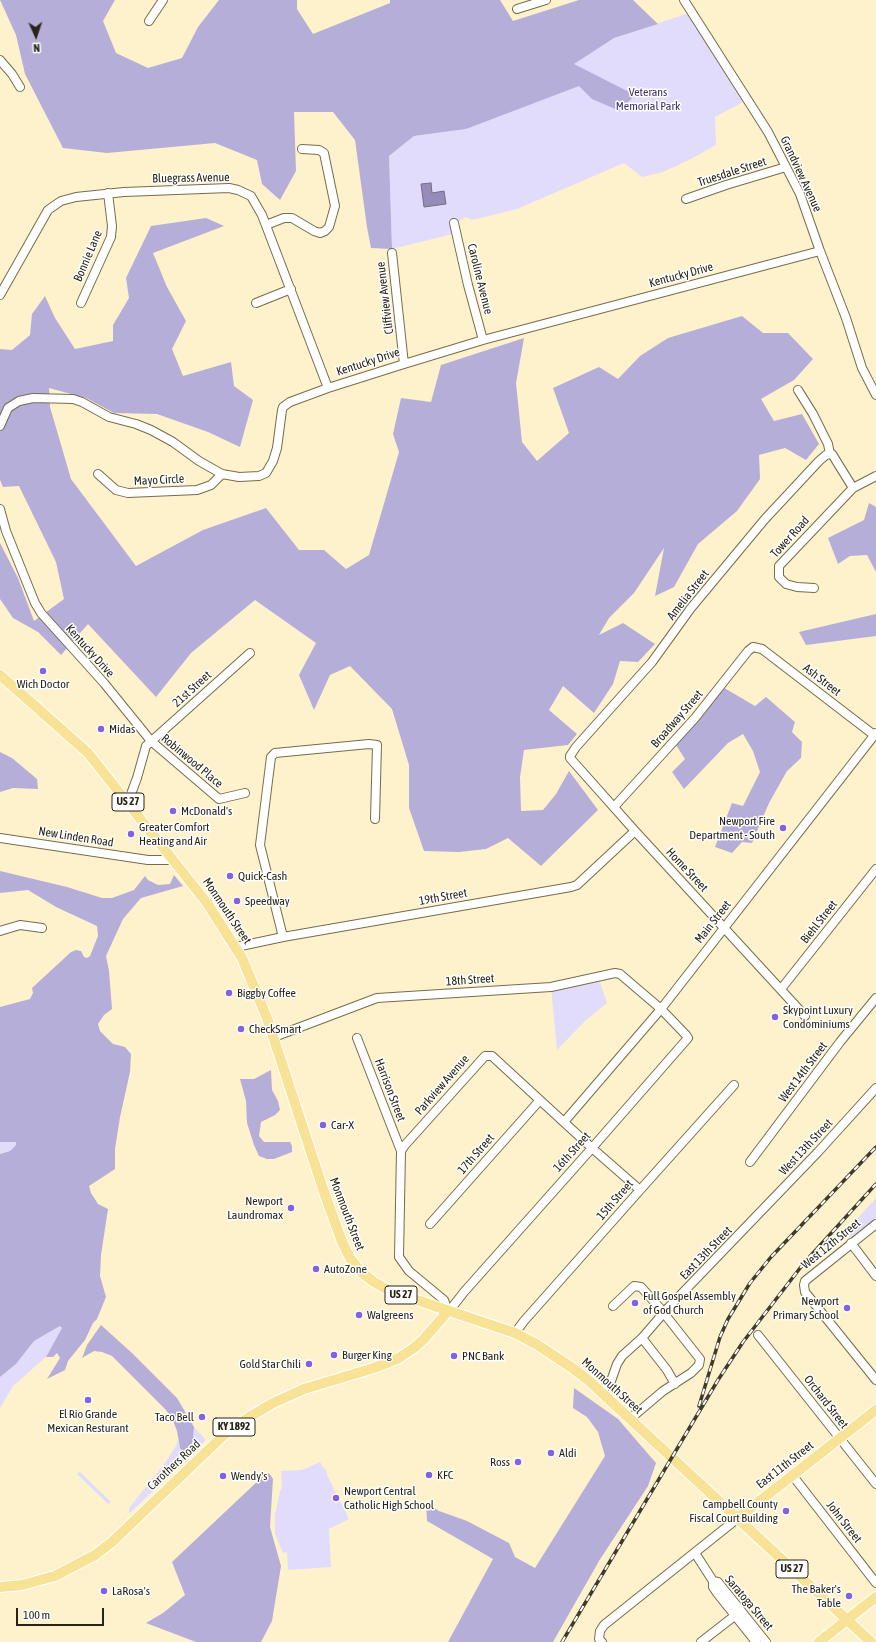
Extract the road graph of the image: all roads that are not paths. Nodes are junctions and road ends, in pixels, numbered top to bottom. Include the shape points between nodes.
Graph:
1 (163, 0) edge
2 (546, 0) edge
3 (684, 0) edge
4 (517, 9) dead end
5 (149, 21) dead end
6 (0, 60) edge
7 (20, 87) dead end
8 (302, 149) dead end
9 (786, 167) junction
10 (108, 193) junction
11 (686, 199) dead end
12 (454, 223) dead end
13 (266, 225) junction
14 (820, 251) junction
15 (392, 253) dead end
16 (291, 289) junction
17 (0, 295) edge
18 (256, 302) dead end
19 (81, 303) dead end
20 (483, 340) junction
21 (404, 364) junction
22 (328, 388) junction
23 (798, 390) dead end
24 (876, 395) edge
25 (0, 426) edge
26 (830, 454) junction
27 (98, 474) dead end
28 (222, 474) junction
29 (876, 476) edge
30 (854, 488) junction
31 (0, 509) edge
32 (814, 588) dead end
33 (755, 647) joint
34 (250, 653) dead end
35 (0, 675) edge
36 (875, 734) edge
37 (151, 742) junction
38 (570, 756) joint
39 (245, 793) dead end
40 (128, 802) junction
41 (614, 807) junction
42 (375, 819) dead end
43 (635, 831) junction
44 (0, 838) edge
45 (172, 858) junction
46 (876, 869) edge
47 (725, 927) junction
48 (42, 928) dead end
49 (0, 931) edge
50 (283, 937) junction
51 (236, 947) junction
52 (781, 990) junction
53 (876, 998) edge
54 (661, 1009) junction
55 (805, 1016) dead end
56 (274, 1037) junction
57 (357, 1038) dead end
58 (734, 1085) dead end
59 (876, 1088) edge
60 (540, 1100) junction
61 (564, 1122) junction
62 (592, 1148) junction
63 (401, 1151) junction
64 (750, 1162) dead end
65 (640, 1190) junction
66 (753, 1221) joint
67 (430, 1224) dead end
68 (876, 1224) edge
69 (851, 1243) junction
70 (876, 1276) edge
71 (613, 1306) dead end
72 (448, 1311) junction
73 (664, 1313) junction
74 (516, 1333) junction
75 (758, 1335) dead end
76 (642, 1338) junction
77 (876, 1380) edge
78 (675, 1384) junction
79 (601, 1392) junction
80 (876, 1410) edge
81 (630, 1419) junction
82 (840, 1439) junction
83 (793, 1476) junction
84 (876, 1484) edge
85 (738, 1518) junction
86 (695, 1552) junction
87 (876, 1583) edge
88 (0, 1587) edge
89 (876, 1597) edge
90 (738, 1613) junction
91 (847, 1620) junction
92 (602, 1642) edge
93 (701, 1642) edge
94 (756, 1642) edge
95 (766, 1642) edge
96 (819, 1642) edge
97 (871, 1642) edge

1 - 5 street
2 - 4 street
3 - 9 street, Grandview Avenue via 768,132
6 - 7 street
8 - 13 street via 319,150 324,153 335,206 329,227 320,233 292,218 284,218
9 - 11 street, Truesdale Street
9 - 14 street, Grandview Avenue via 800,194
10 - 13 street, Bluegrass Avenue via 232,188 251,196
10 - 17 street, Bluegrass Avenue via 63,200 50,208
10 - 19 street, Bonnie Lane via 111,237
12 - 20 street, Caroline Avenue
13 - 16 street, Bluegrass Avenue
14 - 20 street, Kentucky Drive
14 - 24 street, Grandview Avenue via 862,368
15 - 21 street, Cliffview Avenue
16 - 18 street
16 - 22 street, Bluegrass Avenue
20 - 21 street, Kentucky Drive
21 - 22 street, Kentucky Drive
22 - 28 street, Kentucky Drive via 283,407 277,448 266,473 244,478
23 - 26 street via 828,444
25 - 28 street, Kentucky Drive via 8,408 19,400 73,399 108,417 151,430
26 - 30 street
26 - 38 street, Amelia Street via 819,461 761,524 691,608 652,662
27 - 28 street, Mayo Circle via 116,490 128,493 197,490 211,485
29 - 30 street, Tower Road
30 - 32 street, Tower Road via 779,566 780,577 786,584
31 - 37 street, Kentucky Drive via 6,531 41,613 104,683
33 - 36 street, Ash Street via 762,649
33 - 41 street, Broadway Street via 748,651 692,722
34 - 37 street, 21st Street
35 - 40 main road, Monmouth Street / US 27 via 88,753
36 - 47 street, Main Street
37 - 39 street, Robinwood Place via 219,799
37 - 40 street via 146,746
38 - 41 street, Home Street
40 - 45 main road, Monmouth Street / US 27
41 - 43 street, Home Street
42 - 50 street via 377,745 275,753 271,757 260,845
43 - 47 street, Home Street
43 - 50 street, 19th Street via 571,887
44 - 45 street, New Linden Road via 148,860
45 - 51 main road, Monmouth Street / US 27 via 207,903
46 - 52 street, Biehl Street
47 - 52 street, Home Street
47 - 54 street, Main Street
48 - 49 street via 20,924
50 - 51 street, 19th Street
51 - 56 main road, Monmouth Street / US 27
52 - 55 street, Home Street
53 - 64 street, West 14th Street
54 - 56 street, 18th Street via 620,974 615,973 552,987 378,998
54 - 61 street, Main Street
54 - 62 street, 16th Street via 688,1038
56 - 72 main road, Monmouth Street / US 27 via 301,1119 307,1125 324,1173 322,1184 346,1252 361,1272 374,1282 388,1290
57 - 63 street, Harrison Street
58 - 65 street, 15th Street
59 - 66 street, West 13th Street
60 - 61 street, Parkview Avenue
60 - 63 street, Parkview Avenue via 492,1056 485,1056
60 - 67 street, 17th Street
61 - 62 street, Parkview Avenue
62 - 65 street, Parkview Avenue
62 - 72 street, 16th Street
63 - 72 street via 399,1257 409,1271 444,1300
65 - 74 street, 15th Street
66 - 73 street, East 13th Street
68 - 69 street, West 12th Street
69 - 70 street
69 - 77 street, West 12th Street via 805,1281 805,1292
71 - 73 street via 634,1286 645,1290
72 - 74 main road, Monmouth Street / US 27
72 - 88 main road, Carothers Road / KY 1892 via 424,1339 399,1358 304,1389 247,1418 226,1433 112,1542 95,1555 55,1576 22,1585
73 - 76 street, East 13th Street
73 - 78 street via 700,1356 700,1362 691,1373
74 - 79 main road, Monmouth Street / US 27 via 556,1356
75 - 82 street, Orchard Street
76 - 78 street
76 - 79 street, East 13th Street via 622,1356 611,1381
78 - 81 street
79 - 81 main road, Monmouth Street / US 27
80 - 82 main road, East 11th Street
81 - 85 main road, Monmouth Street / US 27
82 - 83 main road, East 11th Street
82 - 84 street, Orchard Street
83 - 85 main road, East 11th Street
83 - 87 street, John Street
85 - 86 street, East 11th Street
85 - 91 main road, Monmouth Street / US 27
86 - 90 street, Saratoga Street
86 - 92 street, East 11th Street via 604,1625 599,1639
89 - 91 main road
90 - 93 street
90 - 94 street, Saratoga Street
90 - 95 street, Saratoga Street
91 - 96 main road
91 - 97 main road, Monmouth Street / US 27

